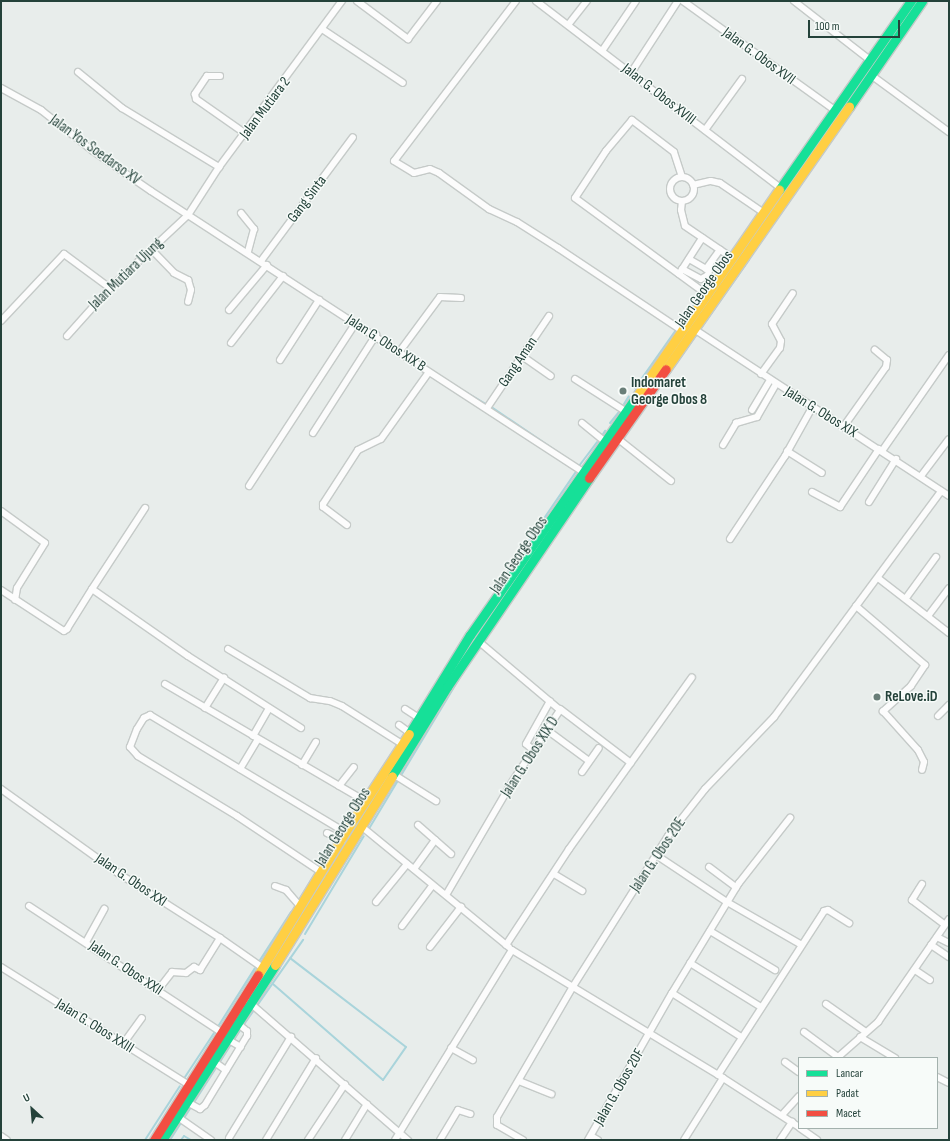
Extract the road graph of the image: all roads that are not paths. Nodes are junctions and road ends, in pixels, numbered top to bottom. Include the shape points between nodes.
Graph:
1 (342, 1) edge
2 (357, 1) edge
3 (437, 1) edge
4 (516, 1) edge
5 (536, 1) edge
6 (587, 1) edge
7 (636, 1) edge
8 (678, 1) edge
9 (683, 1) edge
10 (794, 1) edge
11 (911, 1) edge
12 (922, 1) edge
13 (568, 25) junction
14 (322, 29) junction
15 (602, 51) junction
16 (872, 61) junction
17 (78, 72) dead end
18 (631, 73) junction
19 (871, 75) junction
20 (220, 76) dead end
21 (742, 80) dead end
22 (403, 83) dead end
23 (1, 88) edge
24 (836, 111) junction
25 (705, 130) junction
26 (949, 132) edge
27 (246, 134) junction
28 (353, 137) dead end
29 (219, 168) junction
30 (682, 178) junction
31 (693, 185) junction
32 (781, 188) junction
33 (682, 201) junction
34 (761, 211) junction
35 (240, 213) dead end
36 (188, 215) junction
37 (702, 238) junction
38 (152, 250) junction
39 (720, 250) junction
40 (248, 252) junction
41 (732, 258) junction
42 (689, 259) junction
43 (261, 261) junction
44 (267, 265) junction
45 (710, 266) junction
46 (681, 271) junction
47 (283, 276) junction
48 (110, 288) junction
49 (704, 292) junction
50 (793, 293) dead end
51 (461, 298) dead end
52 (320, 300) junction
53 (188, 302) dead end
54 (229, 310) dead end
55 (549, 316) dead end
56 (1, 321) edge
57 (355, 324) junction
58 (679, 328) junction
59 (694, 329) junction
60 (376, 335) junction
61 (66, 336) dead end
62 (231, 343) dead end
63 (875, 350) dead end
64 (400, 351) junction
65 (949, 355) edge
66 (522, 356) junction
67 (280, 360) dead end
68 (429, 372) junction
69 (761, 374) junction
70 (551, 376) dead end
71 (575, 379) dead end
72 (773, 382) junction
73 (813, 406) junction
74 (487, 408) junction
75 (752, 410) dead end
76 (625, 411) junction
77 (582, 423) dead end
78 (844, 426) junction
79 (313, 433) dead end
80 (617, 438) junction
81 (949, 439) edge
82 (604, 441) junction
83 (723, 445) dead end
84 (880, 450) junction
85 (787, 451) junction
86 (896, 459) junction
87 (582, 472) junction
88 (822, 473) dead end
89 (921, 476) junction
90 (671, 481) dead end
91 (249, 486) dead end
92 (941, 491) junction
93 (812, 492) dead end
94 (949, 496) edge
95 (869, 502) dead end
96 (145, 508) dead end
97 (1, 511) edge
98 (348, 525) dead end
99 (730, 539) dead end
100 (936, 557) dead end
101 (878, 578) junction
102 (949, 588) edge
103 (1, 590) edge
104 (92, 590) junction
105 (906, 598) junction
106 (15, 600) junction
107 (856, 606) junction
108 (928, 616) junction
109 (949, 634) edge
110 (478, 641) junction
111 (228, 649) dead end
112 (692, 676) dead end
113 (224, 678) junction
114 (166, 684) dead end
115 (550, 701) junction
116 (949, 705) edge
117 (205, 708) junction
118 (269, 708) junction
119 (405, 709) dead end
120 (560, 709) junction
121 (938, 716) dead end
122 (419, 718) junction
123 (399, 724) dead end
124 (301, 728) dead end
125 (547, 730) junction
126 (410, 733) junction
127 (255, 738) junction
128 (316, 742) dead end
129 (402, 744) junction
130 (599, 748) dead end
131 (534, 750) junction
132 (589, 761) junction
133 (631, 763) junction
134 (302, 766) junction
135 (354, 767) dead end
136 (240, 768) junction
137 (922, 770) dead end
138 (582, 772) dead end
139 (393, 774) junction
140 (339, 786) junction
141 (1, 789) edge
142 (365, 801) junction
143 (436, 802) dead end
144 (790, 818) dead end
145 (418, 825) dead end
146 (360, 826) junction
147 (327, 833) dead end
148 (343, 836) junction
149 (435, 840) junction
150 (451, 854) dead end
151 (656, 855) junction
152 (407, 864) junction
153 (709, 867) dead end
154 (414, 869) junction
155 (321, 872) junction
156 (554, 874) junction
157 (922, 884) dead end
158 (275, 886) dead end
159 (432, 886) junction
160 (736, 887) junction
161 (582, 891) dead end
162 (446, 895) junction
163 (376, 902) dead end
164 (727, 902) junction
165 (29, 906) dead end
166 (300, 906) junction
167 (461, 907) junction
168 (104, 909) dead end
169 (949, 919) edge
170 (849, 923) dead end
171 (945, 925) junction
172 (402, 926) dead end
173 (710, 931) junction
174 (937, 937) junction
175 (220, 938) junction
176 (86, 942) junction
177 (949, 943) edge
178 (800, 944) junction
179 (506, 945) junction
180 (931, 945) junction
181 (430, 947) dead end
182 (512, 950) junction
183 (949, 956) edge
184 (690, 963) junction
185 (1, 967) edge
186 (263, 968) junction
187 (775, 970) dead end
188 (914, 970) junction
189 (930, 980) dead end
190 (572, 988) junction
191 (158, 990) junction
192 (672, 993) junction
193 (250, 1003) junction
194 (826, 1004) dead end
195 (761, 1007) junction
196 (142, 1018) dead end
197 (241, 1026) junction
198 (804, 1032) dead end
199 (866, 1032) junction
200 (649, 1033) junction
201 (291, 1037) junction
202 (741, 1037) junction
203 (860, 1037) junction
204 (231, 1041) junction
205 (123, 1044) junction
206 (451, 1048) junction
207 (837, 1057) edge
208 (839, 1057) edge
209 (893, 1057) edge
210 (316, 1058) junction
211 (473, 1060) dead end
212 (785, 1062) dead end
213 (219, 1066) junction
214 (798, 1071) edge
215 (720, 1076) junction
216 (938, 1077) edge
217 (519, 1081) junction
218 (949, 1082) edge
219 (345, 1084) junction
220 (189, 1085) junction
221 (551, 1094) dead end
222 (798, 1097) edge
223 (367, 1104) junction
224 (191, 1105) junction
225 (470, 1114) dead end
226 (782, 1114) junction
227 (176, 1116) junction
228 (792, 1122) junction
229 (798, 1126) edge
230 (801, 1129) edge
231 (399, 1133) junction
232 (1, 1136) edge
233 (229, 1138) dead end
234 (590, 1138) edge
235 (7, 1140) edge
236 (154, 1140) edge
237 (162, 1140) edge
238 (211, 1140) edge
239 (266, 1140) edge
240 (308, 1140) edge
241 (345, 1140) edge
242 (395, 1140) edge
243 (408, 1140) edge
244 (440, 1140) edge
245 (523, 1140) edge
246 (598, 1140) edge
247 (684, 1140) edge
248 (780, 1140) edge
249 (817, 1140) edge

1 - 14 street, Jalan Mutiara 2
2 - 3 street via 408,39
4 - 58 street via 394,161 414,173 430,169 439,173 489,210 517,222
5 - 13 street, Jalan G. Obos XVIII
6 - 13 street
7 - 15 street
8 - 18 street
9 - 24 street, Jalan G. Obos XVII
10 - 16 street
11 - 16 main road, Jalan George Obos
12 - 19 main road, Jalan George Obos
13 - 15 street, Jalan G. Obos XVIII
14 - 22 street
14 - 27 street, Jalan Mutiara 2
15 - 18 street, Jalan G. Obos XVIII
16 - 24 main road, Jalan George Obos
17 - 29 street via 122,108
18 - 25 street, Jalan G. Obos XVIII
19 - 26 street
19 - 59 main road, Jalan George Obos
20 - 27 street via 207,76 195,94 196,99
21 - 25 street
23 - 36 street, Jalan Yos Soedarso XV via 41,110 93,151
24 - 32 main road, Jalan George Obos
25 - 32 street, Jalan G. Obos XVIII
27 - 29 street, Jalan Mutiara 2
28 - 43 street, Gang Sinta
29 - 36 street, Jalan Mutiara 2
30 - 31 street
30 - 33 street via 674,181 670,189 673,197
30 - 46 street via 674,152 633,120 625,126 606,151 575,198
31 - 33 street via 690,197
31 - 34 street via 711,181 720,183
32 - 34 main road, Jalan George Obos
33 - 37 street via 680,210 685,226
34 - 41 main road, Jalan George Obos
35 - 40 street via 254,229
36 - 38 street, Jalan Mutiara Ujung
36 - 40 street, Jalan G. Obos XIX B
37 - 39 street
37 - 42 street
38 - 48 street, Jalan Mutiara Ujung
38 - 53 street via 174,273 188,280 191,290
39 - 41 street
39 - 45 street
40 - 43 street, Jalan G. Obos XIX B
41 - 49 main road, Jalan George Obos
42 - 45 street via 705,269
42 - 46 street
43 - 44 street, Jalan G. Obos XIX B
44 - 47 street, Jalan G. Obos XIX B
44 - 54 street
45 - 46 street via 708,275 701,279
46 - 49 street
47 - 52 street, Jalan G. Obos XIX B
47 - 62 street
48 - 56 street via 70,256 64,255
48 - 61 street, Jalan Mutiara Ujung
49 - 58 main road, Jalan George Obos
50 - 69 street via 772,324 781,341 780,348
51 - 64 street via 440,298
52 - 57 street, Jalan G. Obos XIX B
52 - 67 street
55 - 66 street, Gang Aman
57 - 60 street, Jalan G. Obos XIX B
57 - 91 street
58 - 76 main road, Jalan George Obos
59 - 69 street, Jalan G. Obos XIX
59 - 80 main road, Jalan George Obos
60 - 64 street, Jalan G. Obos XIX B
60 - 79 street
63 - 78 street via 887,360 886,367
64 - 68 street, Jalan G. Obos XIX B
65 - 84 street
66 - 70 street
66 - 74 street, Gang Aman
68 - 74 street, Jalan G. Obos XIX B
68 - 98 street via 381,438 358,450 323,504 323,507
69 - 72 street, Jalan G. Obos XIX
71 - 76 street
72 - 73 street, Jalan G. Obos XIX
72 - 75 street
72 - 83 street via 757,417 736,423
73 - 78 street, Jalan G. Obos XIX
73 - 85 street
74 - 87 street, Jalan G. Obos XIX B
76 - 82 main road, Jalan George Obos
77 - 82 street
78 - 84 street, Jalan G. Obos XIX
80 - 90 street
80 - 110 main road, Jalan George Obos
81 - 89 street
82 - 87 main road, Jalan George Obos
84 - 86 street, Jalan G. Obos XIX
84 - 93 street via 840,507
85 - 88 street
85 - 99 street
86 - 89 street, Jalan G. Obos XIX
86 - 95 street
87 - 122 main road, Jalan George Obos via 470,635
89 - 92 street, Jalan G. Obos XIX
92 - 94 street, Jalan G. Obos XIX
92 - 101 street, Jalan G. Obos 20E
96 - 104 street
97 - 106 street via 46,543 17,588
100 - 105 street
101 - 105 street
101 - 107 street, Jalan G. Obos 20E
102 - 108 street
103 - 106 street
104 - 106 street via 64,631
104 - 113 street
105 - 108 street
107 - 137 street via 924,663 925,667 911,686 883,711 920,754 924,762
107 - 151 street, Jalan G. Obos 20E via 760,734 690,807
108 - 109 street
110 - 115 street, Jalan G. Obos XIX D
110 - 139 main road, Jalan George Obos
111 - 129 street via 310,698 330,700 342,706
112 - 133 street
113 - 117 street
113 - 118 street
114 - 117 street
115 - 120 street, Jalan G. Obos XIX D
115 - 131 street via 526,744
116 - 121 street
117 - 127 street
118 - 124 street
118 - 127 street
119 - 122 street
120 - 125 street, Jalan G. Obos XIX D
120 - 133 street
122 - 126 main road, Jalan George Obos
123 - 126 street
125 - 131 street, Jalan G. Obos XIX D
125 - 132 street
126 - 129 main road, Jalan George Obos
127 - 134 street
127 - 136 street
128 - 134 street
129 - 142 main road, Jalan George Obos
130 - 132 street
131 - 162 street, Jalan G. Obos XIX D
132 - 138 street
133 - 156 street
134 - 140 street
135 - 140 street
136 - 148 street
136 - 155 street via 150,714 144,718 130,742 132,751 138,756 237,816
139 - 143 street
139 - 146 main road, Jalan George Obos
140 - 142 street
141 - 175 street, Jalan G. Obos XXI via 118,873
142 - 148 main road, Jalan George Obos
144 - 160 street, Jalan G. Obos 20F
145 - 149 street
146 - 152 street
146 - 193 main road, Jalan George Obos
147 - 148 street
148 - 155 main road, Jalan George Obos
149 - 150 street
149 - 154 street
151 - 164 street
151 - 190 street, Jalan G. Obos 20E
152 - 154 street
152 - 163 street
153 - 160 street
154 - 159 street
155 - 166 main road, Jalan George Obos
156 - 161 street
156 - 179 street
157 - 171 street via 912,900
158 - 166 street via 286,890
159 - 162 street
159 - 172 street
160 - 164 street, Jalan G. Obos 20F
162 - 167 street
164 - 173 street, Jalan G. Obos 20F
164 - 178 street
165 - 176 street, Jalan G. Obos XXII
166 - 186 main road, Jalan George Obos
167 - 179 street
167 - 181 street
168 - 176 street
169 - 171 street
170 - 178 street via 826,909
171 - 174 street
173 - 184 street, Jalan G. Obos 20F
173 - 187 street
174 - 177 street
174 - 180 street
175 - 186 street, Jalan G. Obos XXI
175 - 191 street via 200,970 192,968 186,973 171,972
176 - 191 street, Jalan G. Obos XXII
178 - 195 street
179 - 182 street
180 - 183 street
180 - 188 street
182 - 190 street
182 - 206 street
184 - 192 street, Jalan G. Obos 20F
184 - 195 street
185 - 205 street, Jalan G. Obos XXIII
186 - 193 main road, Jalan George Obos
188 - 189 street
188 - 199 street via 881,1017
190 - 200 street
190 - 217 street, Jalan G. Obos 20E
191 - 204 street, Jalan G. Obos XXII
192 - 200 street, Jalan G. Obos 20F
192 - 202 street
193 - 197 main road, Jalan George Obos
193 - 201 street
193 - 204 main road, Jalan George Obos
194 - 199 street
195 - 202 street
196 - 205 street
197 - 204 main road, Jalan George Obos
197 - 204 street via 248,1034
198 - 207 street
199 - 203 street
200 - 215 street
200 - 234 street, Jalan G. Obos 20F
201 - 210 street
201 - 233 street
202 - 215 street
203 - 208 street
203 - 209 street
204 - 213 main road, Jalan George Obos
204 - 213 street
204 - 220 main road, Jalan George Obos
205 - 220 street, Jalan G. Obos XXIII
206 - 211 street
206 - 231 street
210 - 219 street
210 - 239 street
212 - 214 street
213 - 224 main road, Jalan George Obos
213 - 224 street via 205,1105 200,1109
215 - 226 street
215 - 247 street
216 - 218 street
217 - 221 street
217 - 245 street, Jalan G. Obos 20E via 496,1122
219 - 223 street
219 - 240 street
220 - 227 main road, Jalan George Obos
222 - 226 street
223 - 231 street
223 - 241 street
224 - 227 main road, Jalan George Obos
225 - 244 street via 458,1110
226 - 228 street
227 - 236 main road, Jalan George Obos
227 - 237 main road, Jalan George Obos
227 - 238 street
228 - 229 street
228 - 248 street
230 - 249 street
231 - 242 street
231 - 243 street
232 - 235 street
234 - 246 street

